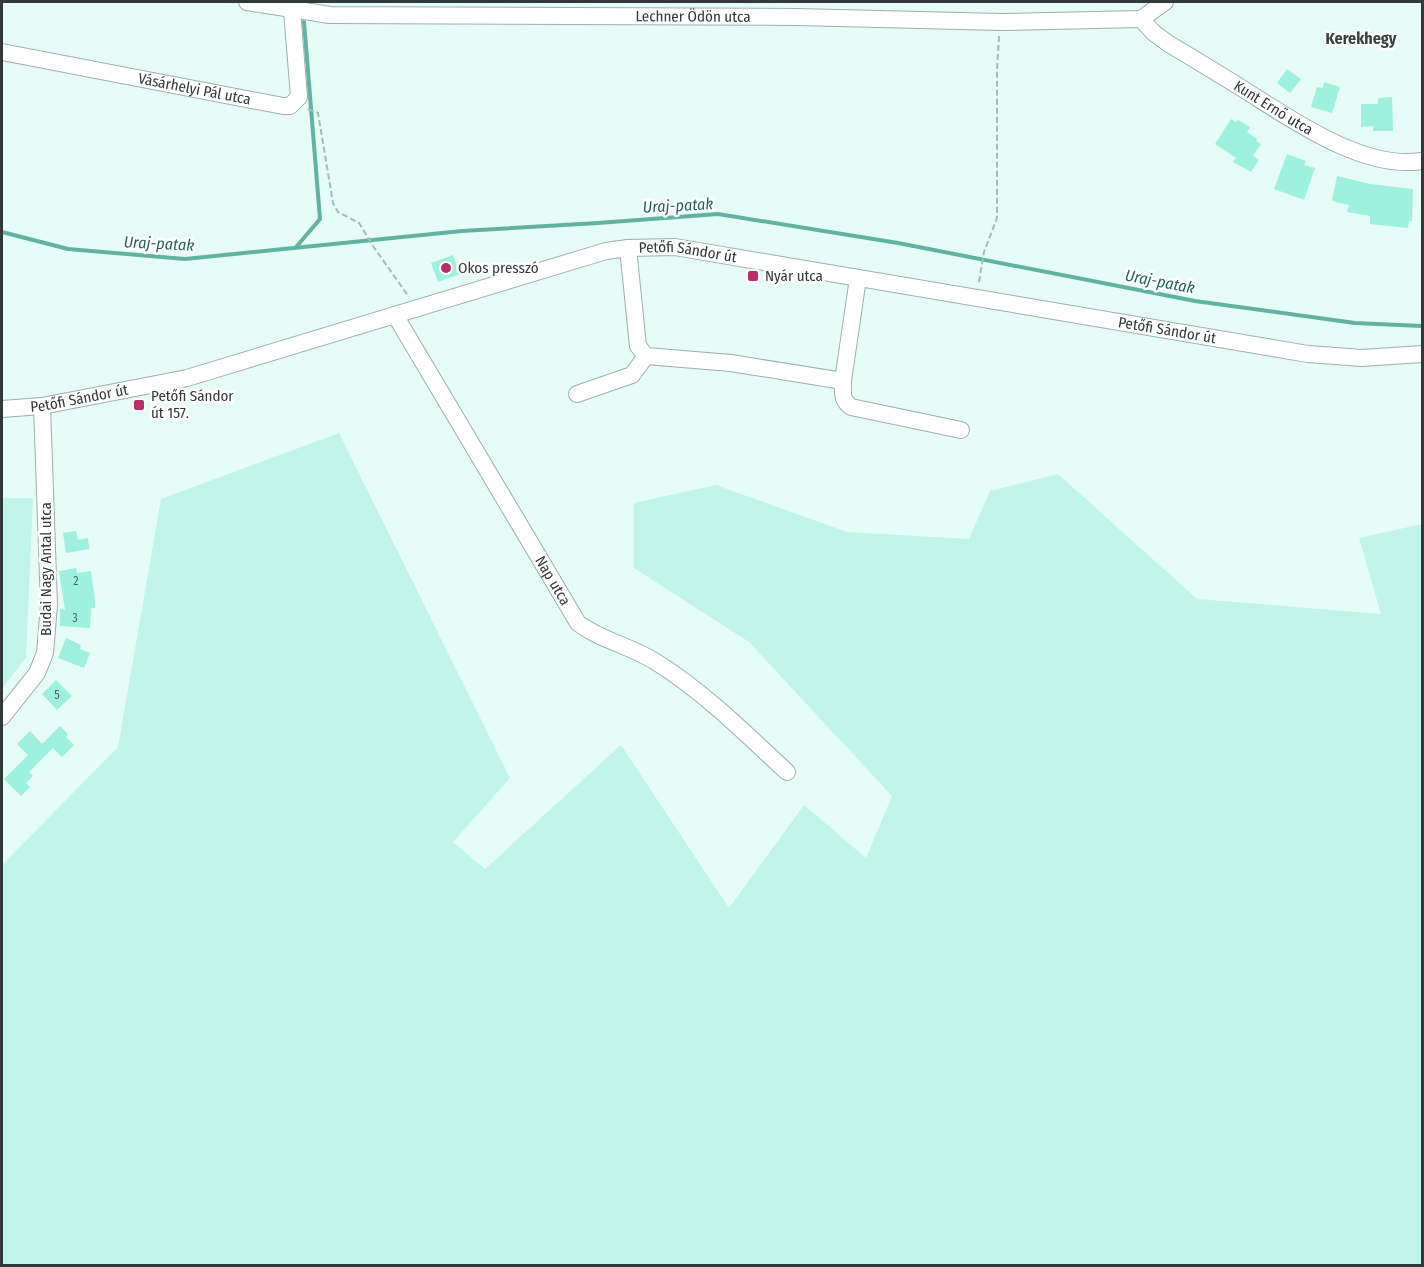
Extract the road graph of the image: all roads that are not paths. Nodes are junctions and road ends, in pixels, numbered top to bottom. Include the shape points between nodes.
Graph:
1 (247, 2) edge
2 (1165, 2) edge
3 (292, 10) junction
4 (1141, 19) junction
5 (2, 52) edge
6 (1422, 161) edge
7 (628, 248) junction
8 (858, 278) junction
9 (395, 315) junction
10 (1422, 354) edge
11 (646, 356) junction
12 (843, 381) junction
13 (577, 394) dead end
14 (42, 406) junction
15 (2, 409) edge
16 (961, 430) dead end
17 (2, 717) edge
18 (787, 772) dead end

1 - 3 street, Lechner Ödön utca
2 - 4 street
3 - 4 street, Lechner Ödön utca via 330,15 1001,22
3 - 5 street, Vásárhelyi Pál utca via 299,97 290,106
4 - 6 street, Kunt Ernő utca via 1169,44 1306,128 1356,151 1387,160
7 - 8 street, Petőfi Sándor út via 675,247
7 - 9 street, Petőfi Sándor út via 573,260
7 - 11 street via 638,346
8 - 10 street, Petőfi Sándor út via 1308,354 1362,358
8 - 12 street
9 - 14 street, Petőfi Sándor út via 187,378
9 - 18 street, Nap utca via 578,623 588,631 639,651 694,688
11 - 12 street via 731,363
11 - 13 street via 632,375
12 - 16 street via 843,398 851,407
14 - 15 street, Petőfi Sándor út
14 - 17 street, Budai Nagy Antal utca via 49,605 45,653 37,673

